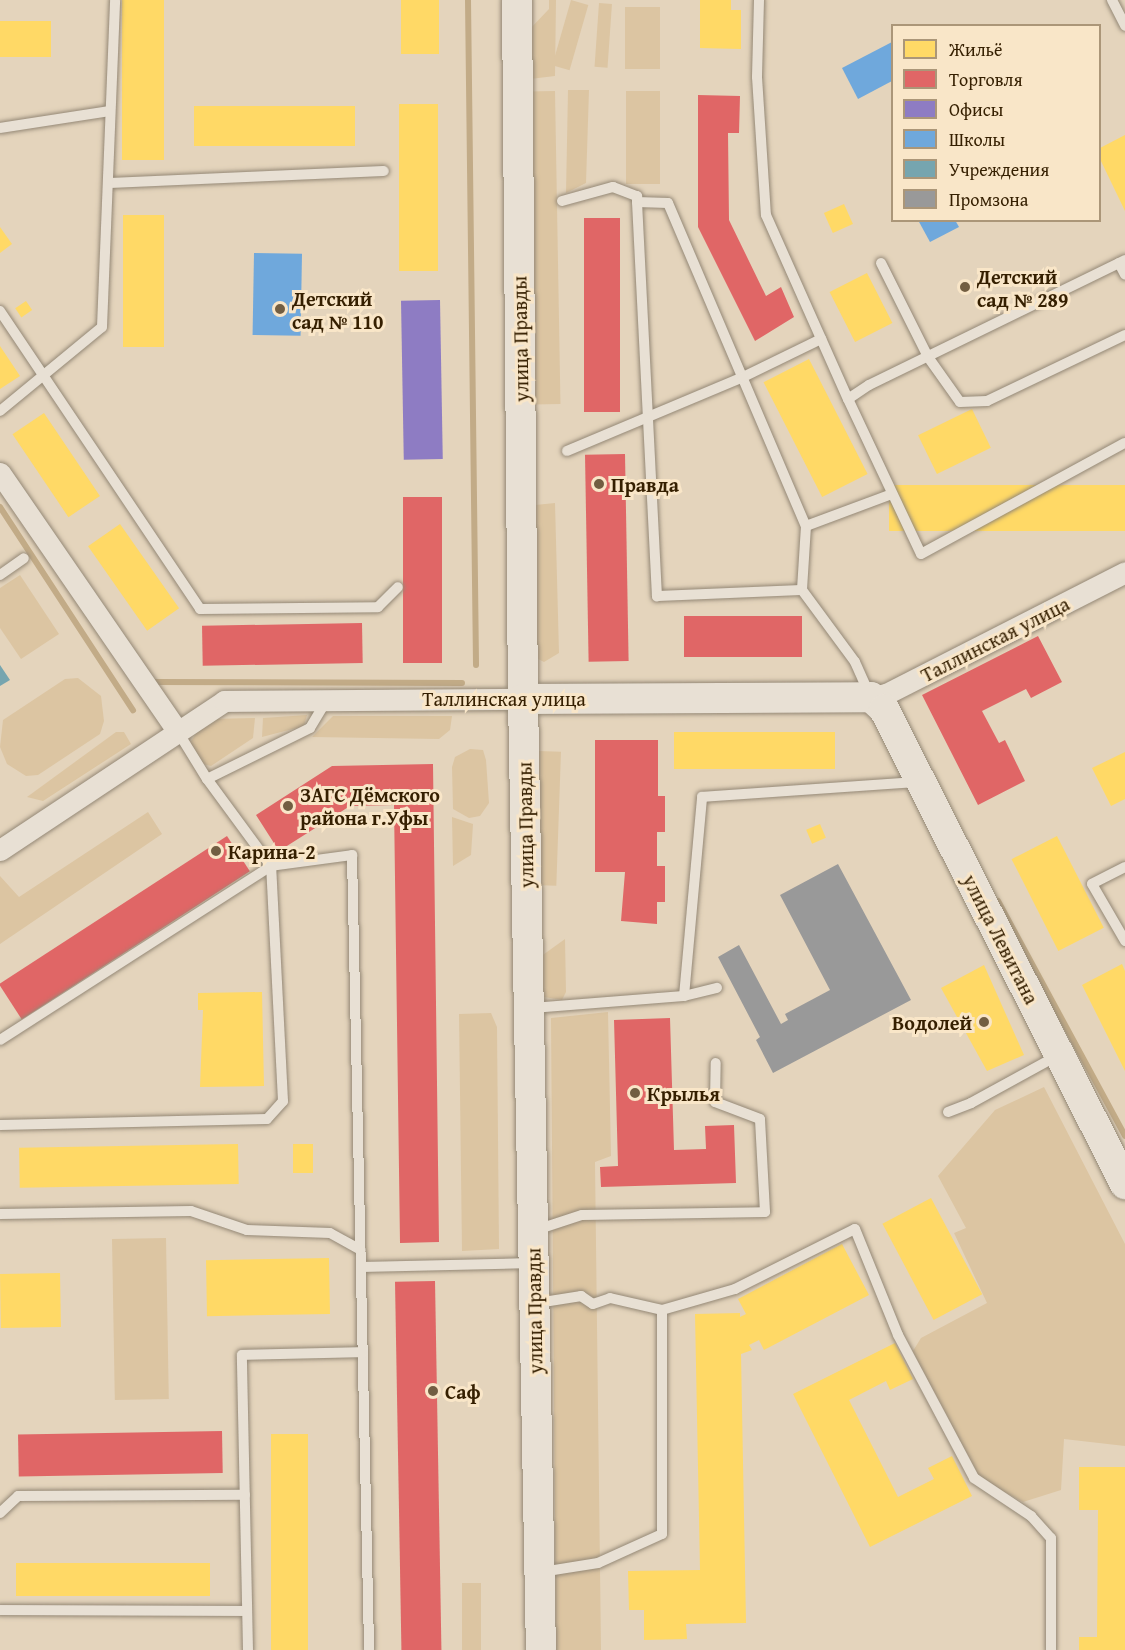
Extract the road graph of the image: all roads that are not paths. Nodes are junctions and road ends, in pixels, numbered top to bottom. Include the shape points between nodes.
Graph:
1 (115, 0) edge
2 (517, 0) edge
3 (759, 0) edge
4 (1112, 0) edge
5 (1125, 26) edge
6 (110, 111) junction
7 (0, 128) edge
8 (384, 171) dead end
9 (109, 183) junction
10 (562, 201) dead end
11 (637, 202) junction
12 (1122, 262) edge
13 (881, 263) dead end
14 (1125, 275) edge
15 (0, 311) edge
16 (1125, 335) edge
17 (821, 339) junction
18 (928, 357) junction
19 (45, 377) junction
20 (743, 377) junction
21 (848, 399) junction
22 (0, 411) edge
23 (648, 416) junction
24 (1125, 443) edge
25 (567, 451) dead end
26 (0, 473) edge
27 (892, 494) junction
28 (806, 526) junction
29 (24, 558) dead end
30 (1125, 572) edge
31 (0, 575) edge
32 (398, 588) dead end
33 (802, 590) junction
34 (871, 697) junction
35 (327, 699) junction
36 (523, 699) junction
37 (178, 732) junction
38 (207, 779) junction
39 (921, 782) junction
40 (0, 850) edge
41 (271, 866) junction
42 (1125, 867) edge
43 (1125, 941) edge
44 (717, 988) dead end
45 (684, 996) junction
46 (529, 1009) junction
47 (0, 1040) edge
48 (1059, 1054) junction
49 (716, 1063) dead end
50 (948, 1112) dead end
51 (0, 1125) edge
52 (1125, 1184) edge
53 (0, 1214) edge
54 (533, 1231) junction
55 (361, 1250) junction
56 (534, 1263) junction
57 (361, 1267) junction
58 (534, 1303) junction
59 (662, 1310) junction
60 (363, 1352) junction
61 (244, 1496) junction
62 (0, 1513) edge
63 (539, 1572) junction
64 (0, 1610) edge
65 (247, 1611) junction
66 (248, 1650) edge
67 (369, 1650) edge
68 (541, 1650) edge
69 (1051, 1650) edge

1 - 6 lane
2 - 36 main road, улица Правды
3 - 17 lane via 757,77 766,215
4 - 5 lane
6 - 7 lane
6 - 9 lane
8 - 9 lane
9 - 19 lane via 102,327
10 - 11 lane via 613,187 637,196
11 - 20 lane via 668,203
11 - 23 lane
12 - 14 lane
12 - 18 lane
13 - 18 lane
15 - 19 lane
16 - 18 lane via 987,402 960,402
17 - 20 lane
17 - 21 lane
18 - 21 lane
19 - 22 lane
19 - 32 lane via 200,609 378,607
20 - 23 lane
20 - 28 lane
21 - 27 lane
23 - 25 lane
23 - 33 lane via 657,596
24 - 27 lane via 921,554
26 - 37 street
27 - 28 lane
28 - 33 lane
29 - 31 lane
30 - 34 street, Таллинская улица via 886,694
33 - 34 lane via 855,662
34 - 36 main road, Таллинская улица
34 - 39 main road, улица Левитана via 884,709
35 - 36 street, Таллинская улица
35 - 37 street, Таллинская улица via 225,700
35 - 38 lane via 310,728
36 - 46 main road, улица Правды
37 - 38 lane
37 - 40 street, Таллинская улица
38 - 41 lane
39 - 45 lane via 702,797
39 - 48 main road, улица Левитана
41 - 47 lane
41 - 51 lane via 283,1090 283,1101 273,1115 267,1119
41 - 55 lane via 352,855
42 - 43 lane via 1092,884
44 - 45 lane
45 - 46 lane
46 - 54 main road, улица Правды
48 - 50 lane
48 - 52 main road, улица Левитана
49 - 54 lane via 715,1102 760,1119 765,1212 582,1215
53 - 55 lane via 191,1211 247,1230 323,1231
54 - 56 main road, улица Правды
55 - 57 lane
56 - 57 lane
56 - 58 main road, улица Правды
57 - 60 lane
58 - 59 lane via 581,1296 593,1304 610,1298
58 - 63 main road, улица Правды
59 - 63 lane via 662,1534 598,1563
59 - 69 lane via 735,1289 855,1229 898,1335 974,1478 1031,1516 1051,1538
60 - 61 lane via 242,1355
60 - 67 lane
61 - 62 lane via 18,1496
61 - 65 lane
63 - 68 main road, улица Правды
64 - 65 lane
65 - 66 lane

